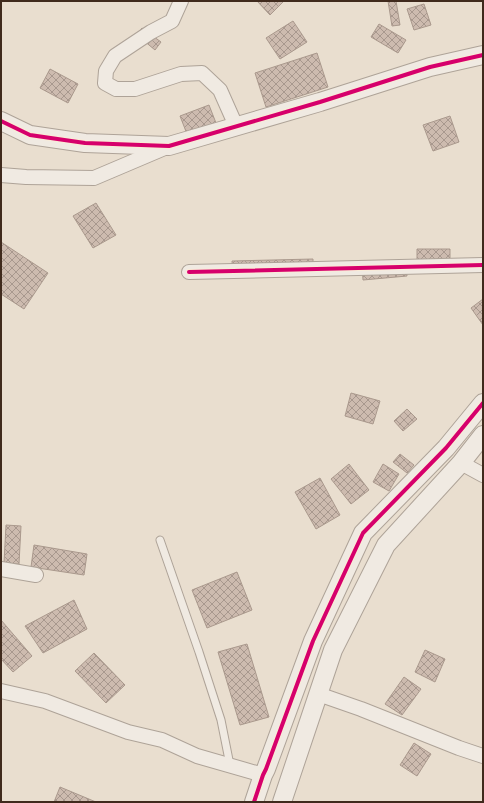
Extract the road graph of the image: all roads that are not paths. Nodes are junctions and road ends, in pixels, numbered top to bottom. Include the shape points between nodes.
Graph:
1 (181, 1) edge
2 (483, 55) edge
3 (1, 121) edge
4 (236, 126) junction
5 (169, 146) junction
6 (1, 175) edge
7 (483, 265) edge
8 (189, 272) dead end
9 (483, 403) edge
10 (483, 435) edge
11 (461, 463) junction
12 (483, 475) edge
13 (160, 540) dead end
14 (1, 569) edge
15 (36, 575) dead end
16 (1, 691) edge
17 (318, 694) junction
18 (483, 756) edge
19 (230, 765) junction
20 (263, 775) junction
21 (284, 801) edge
22 (254, 802) edge

1 - 4 street via 172,21 115,56 106,71 105,83 116,90 134,89 181,74 202,73 220,90
2 - 4 street via 430,67
3 - 5 street via 30,135 77,142
4 - 5 street
5 - 6 street via 94,178
7 - 8 street
9 - 20 street via 446,448 363,534 313,641
10 - 11 street
11 - 12 street
11 - 17 street via 386,545 333,650
13 - 19 lane via 221,720
14 - 15 street
16 - 19 street via 45,700 128,732 162,740 197,756
17 - 18 street
17 - 21 street
19 - 20 street
20 - 22 street

